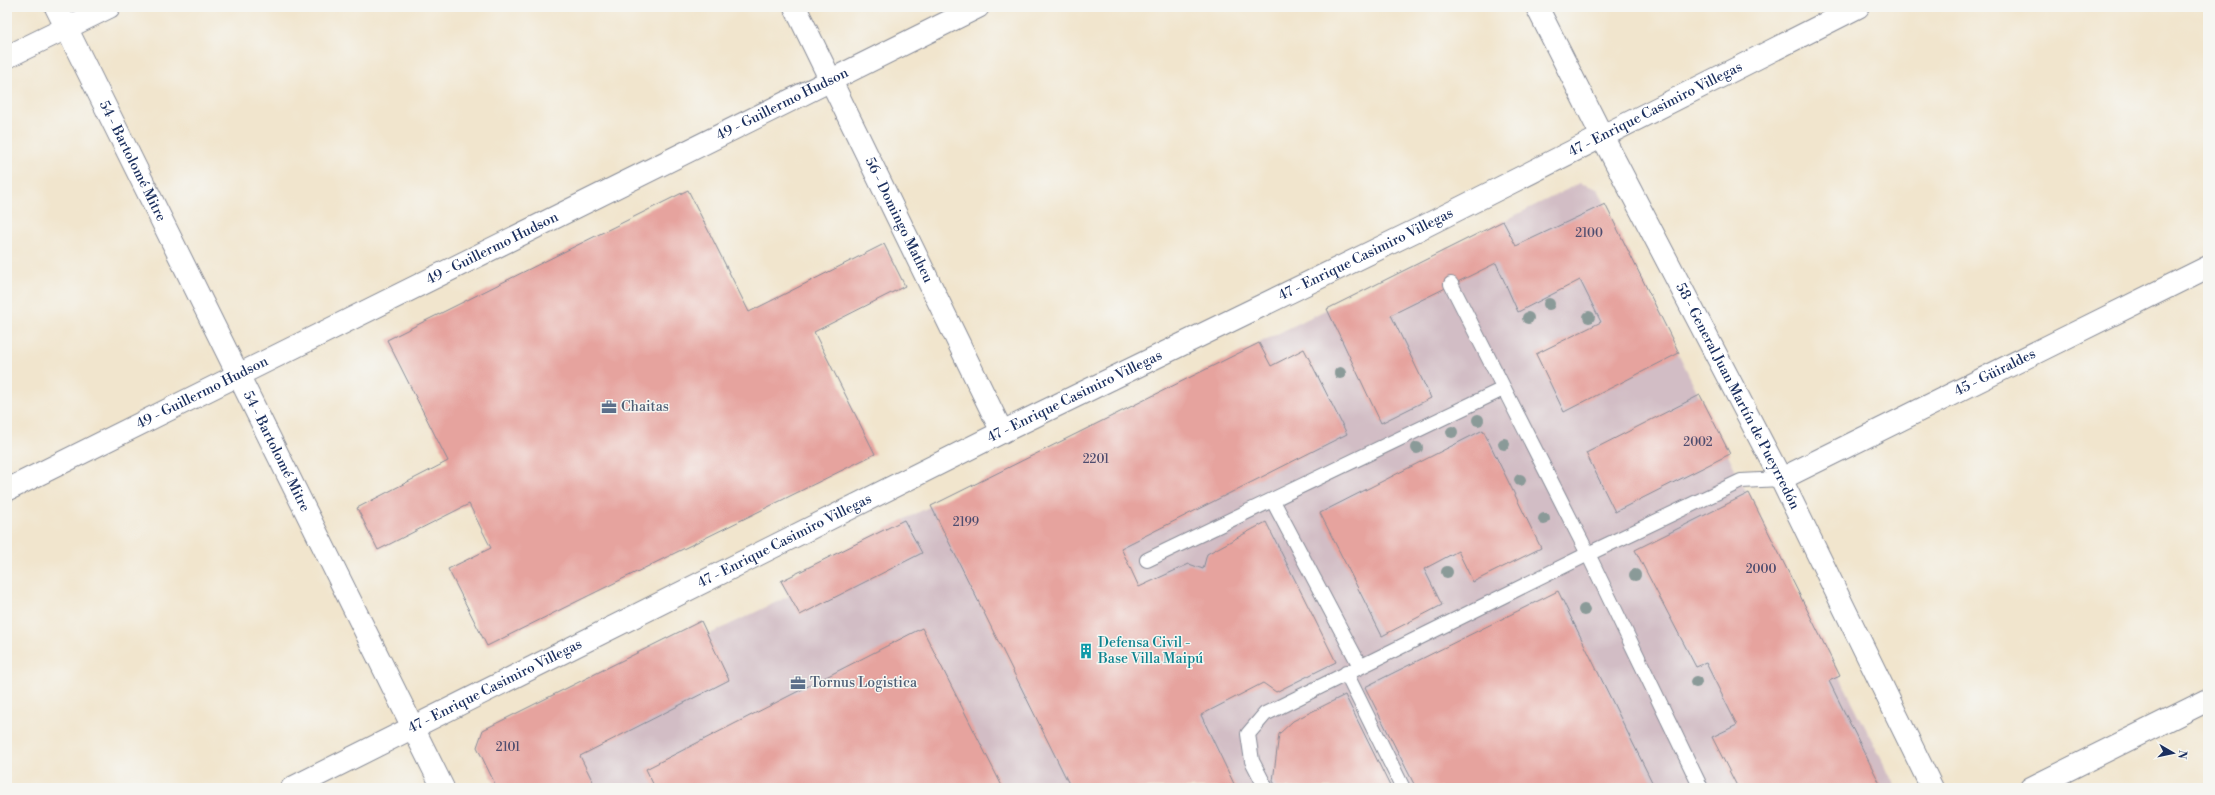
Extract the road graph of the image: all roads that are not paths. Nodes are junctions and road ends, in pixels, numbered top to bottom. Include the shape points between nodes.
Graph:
1 (56, 7) edge
2 (109, 7) edge
3 (795, 7) edge
4 (978, 7) edge
5 (1537, 7) edge
6 (1858, 7) edge
7 (66, 28) junction
8 (7, 57) edge
9 (831, 81) junction
10 (1602, 136) junction
11 (2208, 267) edge
12 (1451, 284) dead end
13 (239, 376) junction
14 (1503, 389) junction
15 (1002, 432) junction
16 (1782, 479) junction
17 (7, 490) edge
18 (1273, 501) junction
19 (1588, 554) junction
20 (1147, 560) dead end
21 (1360, 666) junction
22 (1346, 673) junction
23 (2208, 700) edge
24 (413, 728) junction
25 (292, 788) edge
26 (443, 788) edge
27 (1266, 788) edge
28 (1403, 788) edge
29 (1701, 788) edge
30 (1932, 788) edge
31 (2031, 788) edge

1 - 7 street, 54 - Bartolomé Mitre
2 - 7 street
3 - 9 street, 56 - Domingo Matheu
4 - 9 street, 49 - Guillermo Hudson
5 - 10 street, 58 - General Juan Martín de Pueyrredón
6 - 10 street, 47 - Enrique Casimiro Villegas
7 - 8 street
7 - 13 street, 54 - Bartolomé Mitre
9 - 13 street, 49 - Guillermo Hudson
9 - 15 street, 56 - Domingo Matheu
10 - 15 street, 47 - Enrique Casimiro Villegas
10 - 16 street, 58 - General Juan Martín de Pueyrredón
11 - 16 street, 45 - Güiraldes
12 - 14 lane
13 - 17 street, 49 - Guillermo Hudson
13 - 24 street, 54 - Bartolomé Mitre
14 - 18 lane
14 - 19 lane
15 - 24 street, 47 - Enrique Casimiro Villegas
16 - 19 lane via 1741,481
16 - 30 street, 58 - General Juan Martín de Pueyrredón
18 - 20 lane
18 - 21 lane
19 - 21 lane
19 - 29 lane
21 - 22 lane
22 - 27 lane via 1265,714 1248,734 1252,761
22 - 28 lane
23 - 31 street
24 - 25 street, 47 - Enrique Casimiro Villegas
24 - 26 street, 54 - Bartolomé Mitre

